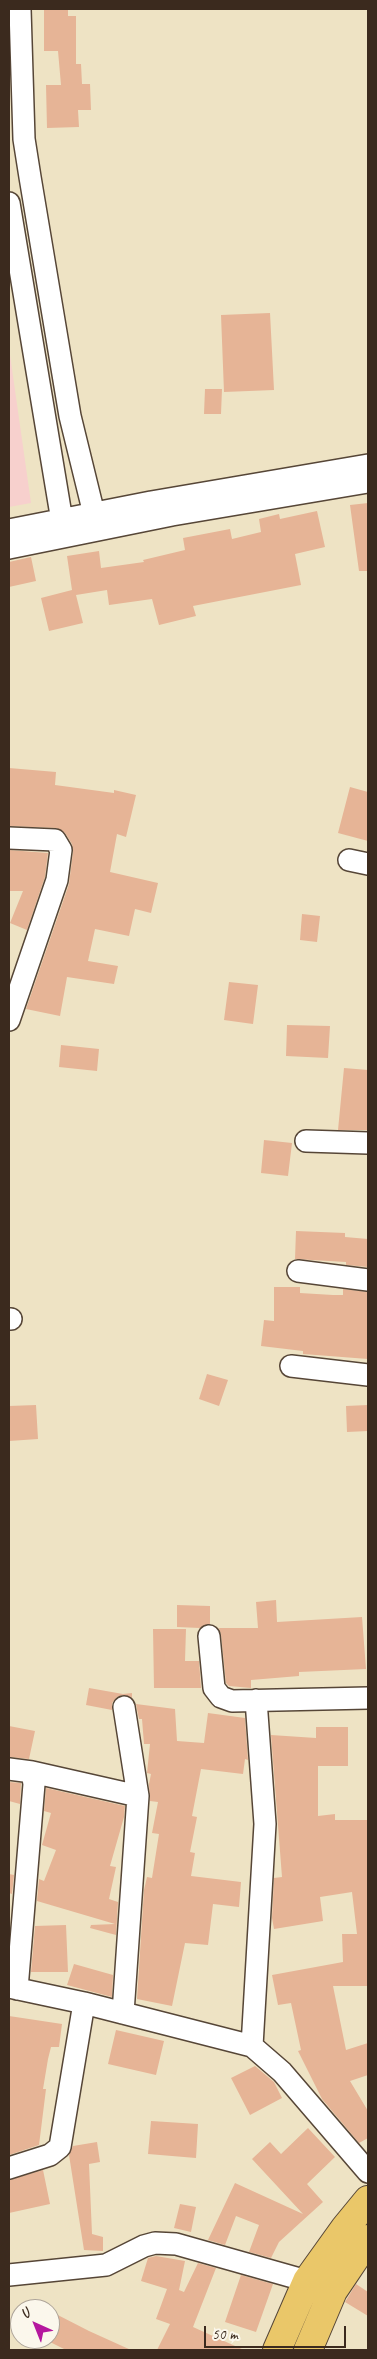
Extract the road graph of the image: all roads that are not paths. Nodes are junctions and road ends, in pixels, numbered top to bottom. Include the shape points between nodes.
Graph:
1 (20, 9) edge
2 (9, 203) edge
3 (67, 396) junction
4 (43, 400) junction
5 (368, 465) edge
6 (368, 482) edge
7 (248, 494) junction
8 (94, 514) junction
9 (64, 528) junction
10 (9, 530) edge
11 (9, 548) edge
12 (9, 838) edge
13 (18, 965) edge
14 (9, 1020) edge
15 (306, 1141) dead end
16 (368, 1143) edge
17 (298, 1271) dead end
18 (368, 1280) edge
19 (291, 1366) dead end
20 (368, 1375) edge
21 (209, 1636) dead end
22 (368, 1698) edge
23 (256, 1700) junction
24 (124, 1708) dead end
25 (9, 1769) edge
26 (32, 1772) junction
27 (138, 1796) junction
28 (13, 1988) edge
29 (84, 2003) junction
30 (123, 2013) junction
31 (252, 2046) junction
32 (9, 2168) edge
33 (368, 2172) edge
34 (368, 2200) edge
35 (368, 2239) edge
36 (9, 2275) edge
37 (307, 2280) junction
38 (277, 2350) edge
39 (308, 2350) edge

1 - 3 street via 24,139
2 - 4 street
3 - 4 street
3 - 8 street
4 - 9 street
5 - 7 street
6 - 7 street
7 - 8 street
7 - 9 street via 172,515
8 - 9 street
9 - 10 street
9 - 11 street
12 - 13 street via 54,840 61,850 57,880
13 - 14 street
15 - 16 street
17 - 18 street
19 - 20 street
21 - 23 street via 212,1678 217,1693 232,1701
22 - 23 street
23 - 31 street via 265,1824
24 - 27 street
25 - 26 street
26 - 27 street
26 - 28 street via 34,1784
27 - 30 street
28 - 29 street
29 - 30 street
29 - 32 street via 60,2147 50,2155
30 - 31 street
31 - 33 street via 282,2072
34 - 37 highway
35 - 39 highway via 333,2291
36 - 37 street via 106,2264 155,2243 176,2244
37 - 38 highway

